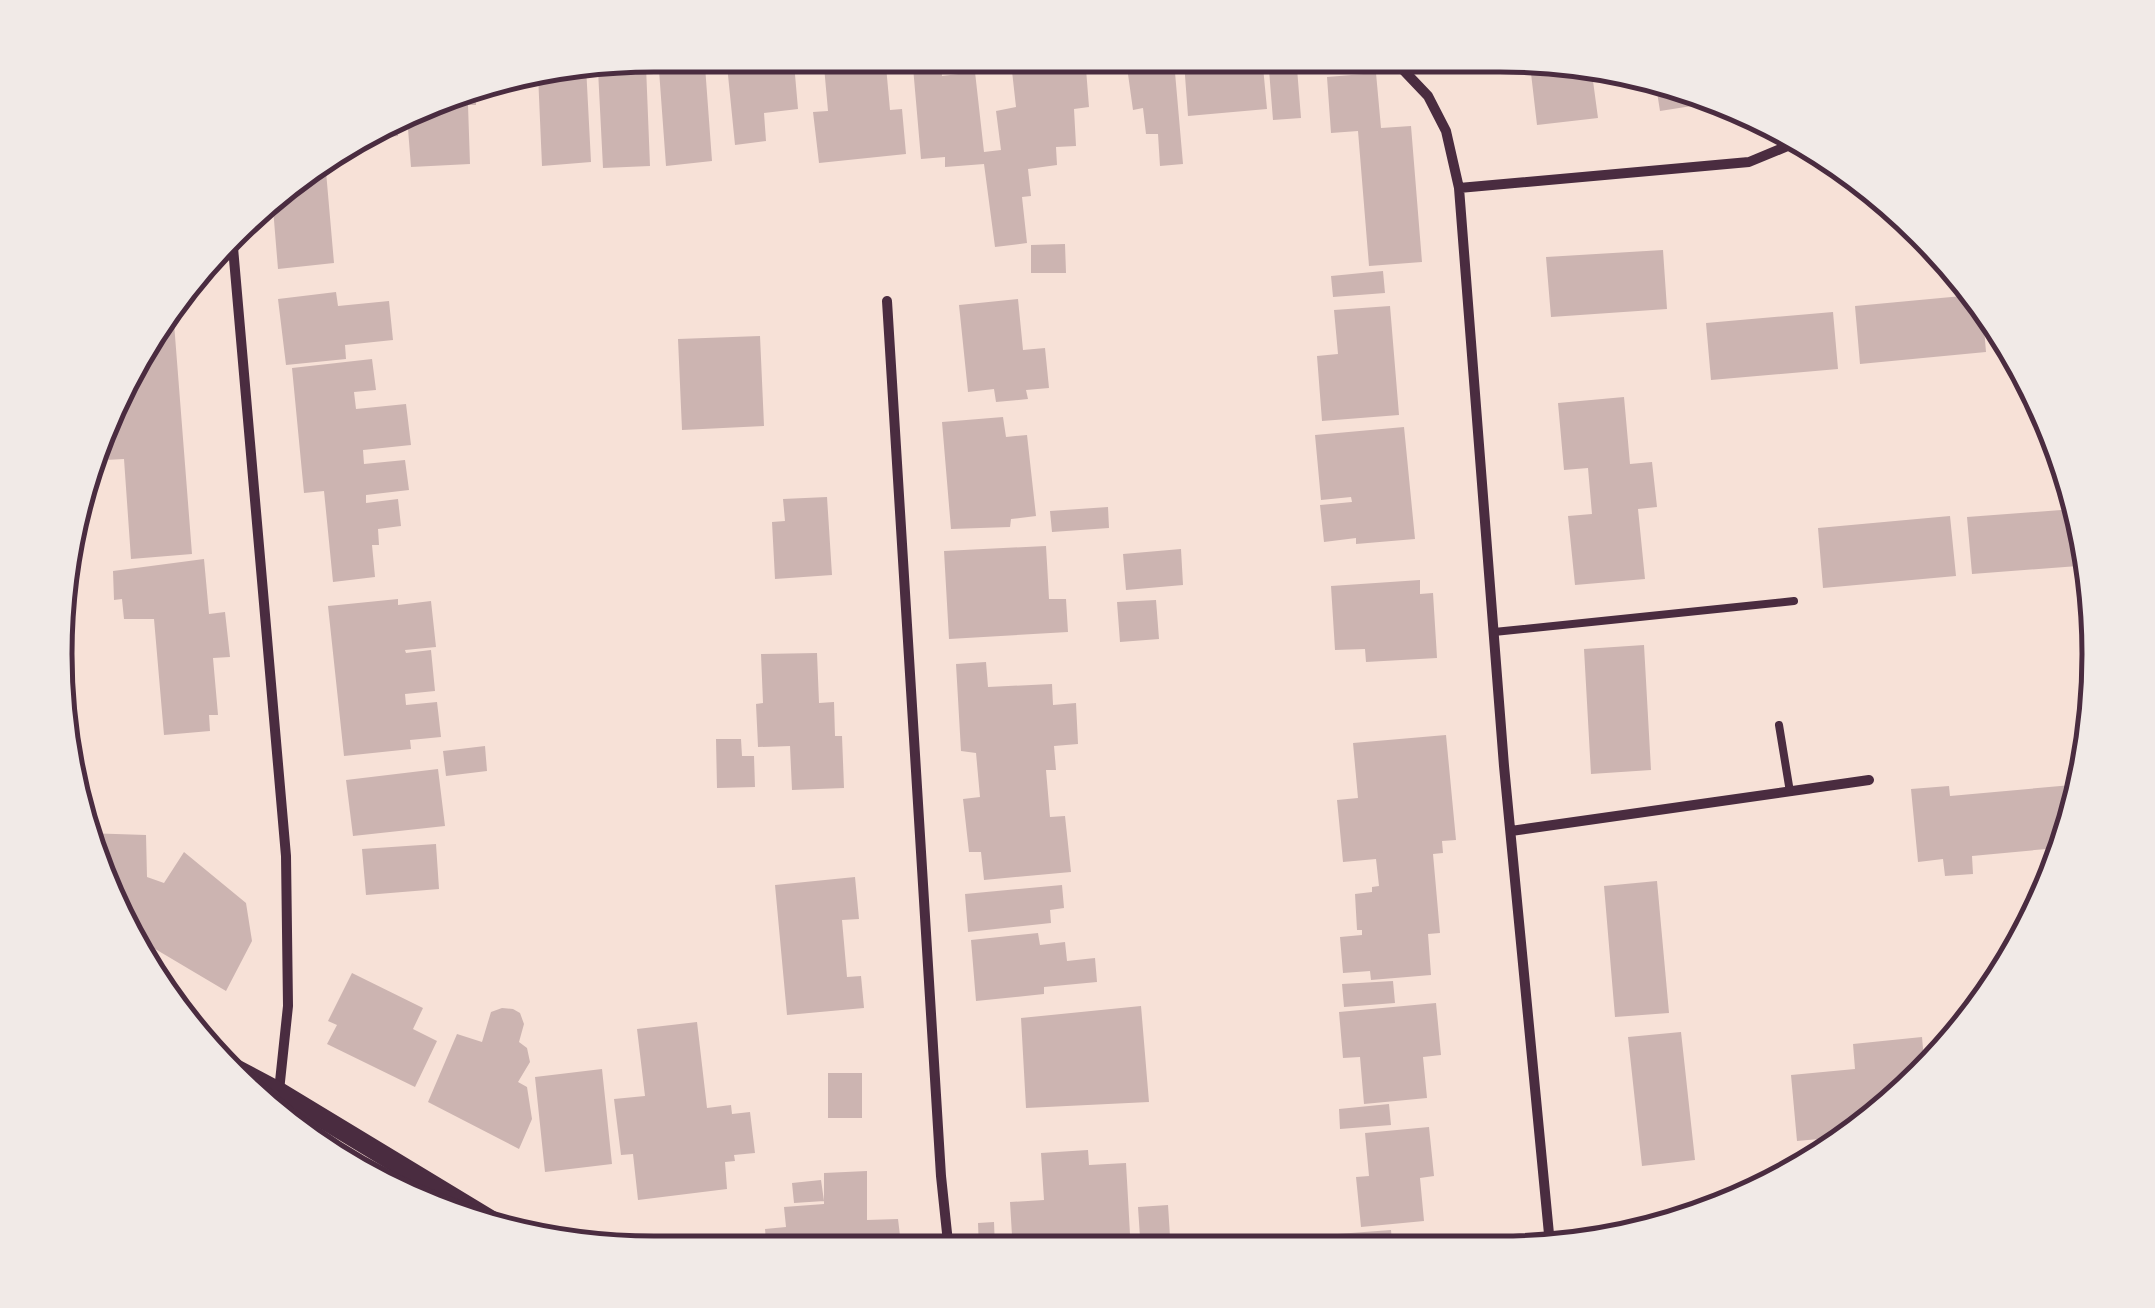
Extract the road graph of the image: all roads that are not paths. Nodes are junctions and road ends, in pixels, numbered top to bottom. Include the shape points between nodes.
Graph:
1 (1406, 73) edge
2 (1786, 147) edge
3 (1459, 188) junction
4 (234, 253) edge
5 (887, 301) dead end
6 (1794, 601) dead end
7 (1494, 632) junction
8 (1778, 725) dead end
9 (1869, 780) dead end
10 (1790, 792) junction
11 (1510, 831) junction
12 (262, 1083) edge
13 (279, 1092) junction
14 (463, 1204) edge
15 (1549, 1233) edge
16 (947, 1236) edge

1 - 3 street via 1428,96 1446,132
2 - 3 street via 1749,162
3 - 7 street
4 - 13 street via 286,856 288,1006
5 - 16 street
6 - 7 lane
7 - 11 street
8 - 10 lane
9 - 10 street
10 - 11 street
11 - 15 street
12 - 13 main road
13 - 14 main road

